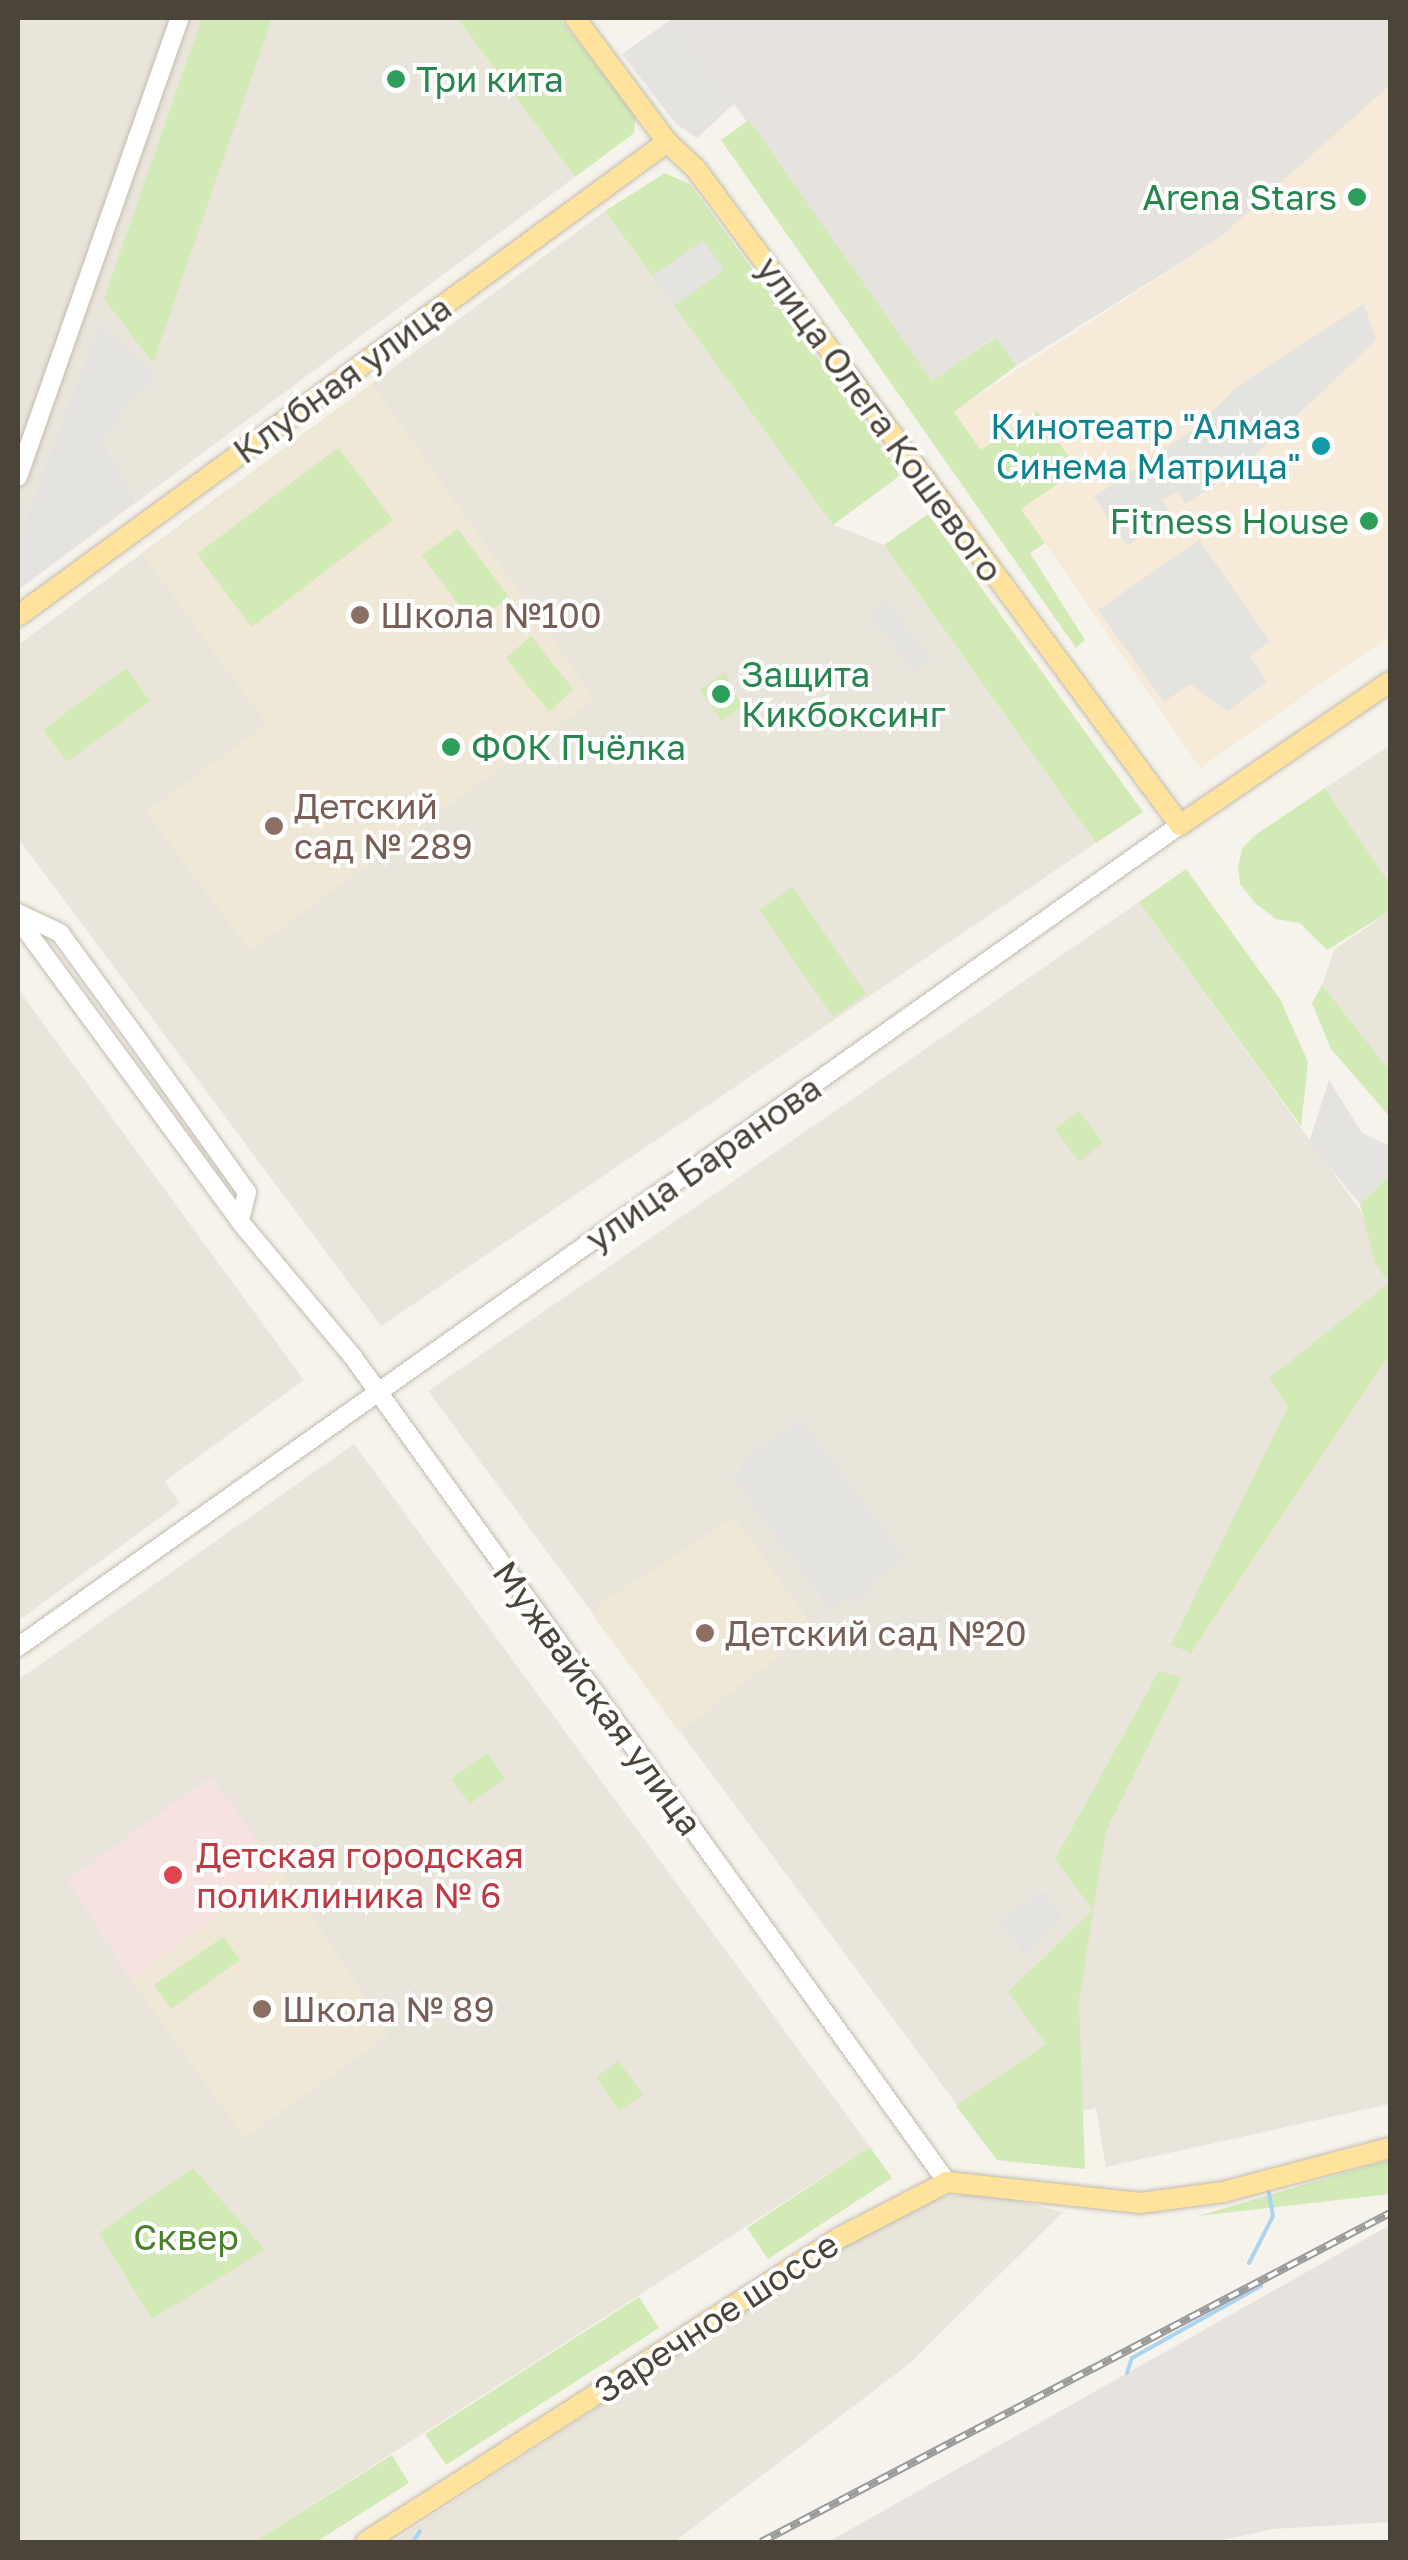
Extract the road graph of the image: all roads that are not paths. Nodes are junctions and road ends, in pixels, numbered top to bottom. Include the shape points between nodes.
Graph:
1 (180, 18) edge
2 (575, 18) edge
3 (667, 142) junction
4 (18, 477) edge
5 (18, 616) edge
6 (1390, 682) edge
7 (1180, 825) junction
8 (18, 916) edge
9 (240, 1221) junction
10 (376, 1390) junction
11 (18, 1648) edge
12 (1390, 2148) edge
13 (946, 2182) junction
14 (366, 2542) edge

1 - 4 street
2 - 3 main road, улица Олега Кошевого
3 - 5 main road, Клубная улица
3 - 7 main road, улица Олега Кошевого via 696,168
6 - 7 main road, улица Баранова
7 - 10 street, улица Баранова
8 - 9 street, Мужвайская улица
8 - 9 street, Мужвайская улица via 60,932 247,1192
9 - 10 street, Мужвайская улица
10 - 11 street, улица Баранова
10 - 13 street, Мужвайская улица
12 - 13 main road via 1181,2200 1093,2201
13 - 14 main road, Заречное шоссе via 852,2230

